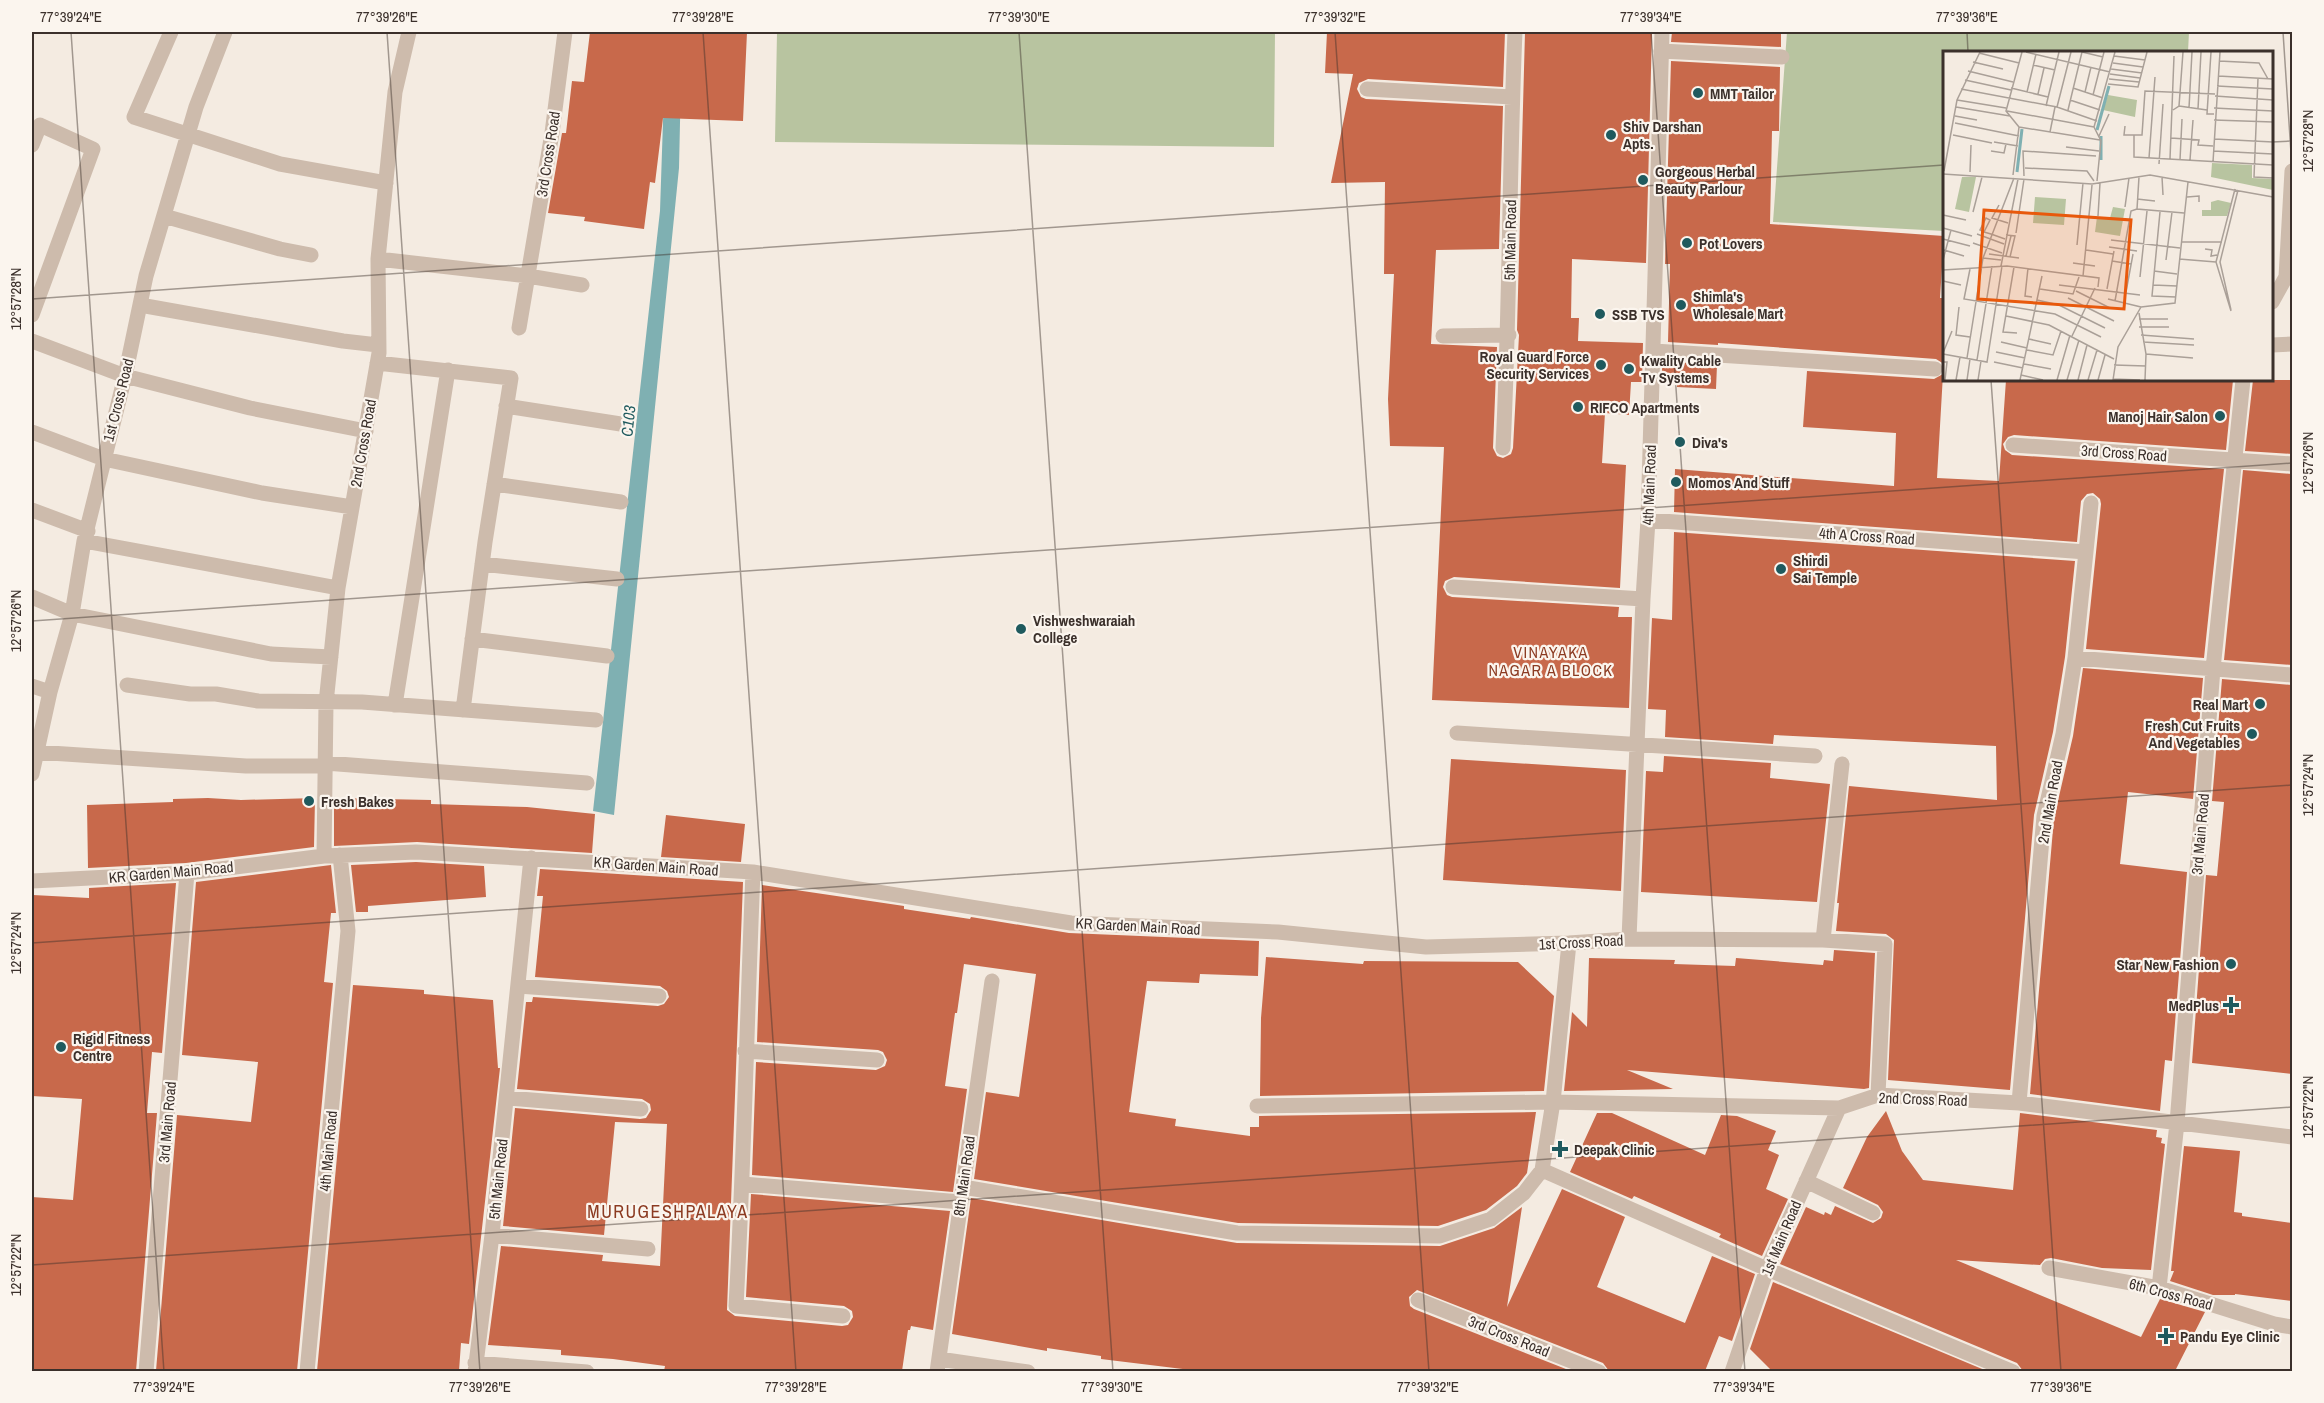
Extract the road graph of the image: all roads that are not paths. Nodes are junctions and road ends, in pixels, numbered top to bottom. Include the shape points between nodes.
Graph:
1 (171, 32) edge
2 (225, 32) edge
3 (409, 32) edge
4 (565, 32) edge
5 (1515, 32) edge
6 (1662, 32) edge
7 (1661, 51) junction
8 (1782, 57) dead end
9 (1367, 89) dead end
10 (1512, 97) junction
11 (187, 135) junction
12 (32, 145) edge
13 (2292, 171) edge
14 (386, 183) junction
15 (164, 216) junction
16 (311, 255) dead end
17 (378, 259) junction
18 (528, 276) junction
19 (582, 285) dead end
20 (2273, 299) edge
21 (140, 305) junction
22 (32, 315) edge
23 (519, 328) dead end
24 (1509, 335) junction
25 (1443, 336) dead end
26 (32, 341) edge
27 (2292, 344) edge
28 (378, 345) junction
29 (2273, 345) edge
30 (1654, 351) junction
31 (377, 363) junction
32 (1935, 369) dead end
33 (448, 370) junction
34 (125, 376) junction
35 (2243, 381) edge
36 (506, 406) junction
37 (627, 425) dead end
38 (366, 431) junction
39 (32, 432) edge
40 (2013, 445) dead end
41 (1503, 448) dead end
42 (104, 459) junction
43 (2235, 462) junction
44 (2292, 465) edge
45 (494, 484) junction
46 (621, 502) dead end
47 (2091, 503) dead end
48 (352, 507) junction
49 (32, 510) edge
50 (1648, 520) junction
51 (86, 536) junction
52 (2086, 552) junction
53 (482, 564) junction
54 (617, 579) dead end
55 (1453, 587) dead end
56 (338, 588) junction
57 (32, 597) edge
58 (1642, 599) junction
59 (72, 614) junction
60 (472, 639) junction
61 (607, 656) dead end
62 (331, 657) junction
63 (2075, 658) junction
64 (2213, 669) junction
65 (2292, 675) edge
66 (127, 685) dead end
67 (32, 686) edge
68 (50, 692) junction
69 (326, 703) junction
70 (395, 705) junction
71 (463, 710) junction
72 (596, 720) dead end
73 (1457, 733) dead end
74 (1637, 744) junction
75 (1815, 756) dead end
76 (33, 763) edge
77 (324, 764) junction
78 (1842, 764) dead end
79 (587, 783) dead end
80 (332, 856) junction
81 (531, 858) junction
82 (753, 872) junction
83 (187, 873) junction
84 (32, 881) edge
85 (348, 931) joint
86 (1278, 932) joint
87 (1629, 939) junction
88 (1823, 940) junction
89 (1569, 944) junction
90 (992, 981) dead end
91 (518, 986) junction
92 (659, 996) dead end
93 (745, 1051) junction
94 (877, 1060) dead end
95 (1878, 1095) junction
96 (507, 1098) junction
97 (1552, 1102) junction
98 (2019, 1103) junction
99 (1257, 1106) dead end
100 (1839, 1108) junction
101 (641, 1109) dead end
102 (2177, 1122) junction
103 (2292, 1137) edge
104 (1542, 1170) junction
105 (1806, 1181) junction
106 (742, 1184) junction
107 (962, 1194) junction
108 (1873, 1213) dead end
109 (492, 1234) junction
110 (648, 1249) dead end
111 (2049, 1268) dead end
112 (1767, 1269) junction
113 (2159, 1288) junction
114 (1418, 1300) dead end
115 (843, 1316) dead end
116 (2292, 1327) edge
117 (938, 1365) edge
118 (475, 1367) edge
119 (146, 1371) edge
120 (307, 1371) edge
121 (587, 1371) edge
122 (1028, 1371) edge
123 (1599, 1371) edge
124 (1732, 1371) edge
125 (2013, 1371) edge

1 - 11 street via 134,117
2 - 11 street, 1st Cross Road
3 - 14 street, 2nd Cross Road via 395,92
4 - 18 street, 3rd Cross Road
5 - 10 street, 5th Main Road
6 - 7 street, 4th Main Road
7 - 8 street
7 - 30 street, 4th Main Road
9 - 10 street
10 - 24 street, 5th Main Road
11 - 14 street via 280,164
11 - 15 street, 1st Cross Road
12 - 22 street via 40,125 93,149
13 - 20 street via 2286,277
14 - 17 street, 2nd Cross Road
15 - 16 street
15 - 21 street, 1st Cross Road
17 - 18 street
17 - 28 street, 2nd Cross Road
18 - 19 street
18 - 23 street, 3rd Cross Road
21 - 28 street
21 - 34 street, 1st Cross Road
24 - 25 street
24 - 41 street, 5th Main Road
26 - 34 street
27 - 29 street
28 - 31 street, 2nd Cross Road
30 - 32 street
30 - 50 street, 4th Main Road
31 - 33 street
31 - 38 street, 2nd Cross Road
33 - 36 street via 511,378
33 - 70 street
34 - 38 street via 250,408
34 - 42 street, 1st Cross Road
35 - 43 street, 3rd Main Road
36 - 37 street
36 - 45 street
38 - 48 street, 2nd Cross Road
39 - 42 street
40 - 43 street, 3rd Cross Road
42 - 48 street via 262,493
42 - 51 street, 1st Cross Road
43 - 44 street, 3rd Cross Road
43 - 64 street, 3rd Main Road
45 - 46 street
45 - 53 street
47 - 52 street, 2nd Main Road
48 - 56 street, 2nd Cross Road
49 - 51 street
50 - 52 street, 4th A Cross Road
50 - 58 street, 4th Main Road
51 - 56 street
51 - 59 street, 1st Cross Road
52 - 63 street, 2nd Main Road
53 - 54 street
53 - 60 street
55 - 58 street
56 - 62 street, 2nd Cross Road
57 - 59 street
58 - 74 street, 4th Main Road
59 - 62 street via 271,654
59 - 68 street, 1st Cross Road
60 - 61 street
60 - 71 street
62 - 69 street, 2nd Cross Road
63 - 64 street
63 - 98 street, 2nd Main Road via 2044,816
64 - 65 street
64 - 102 street, 3rd Main Road
66 - 69 street via 258,701
67 - 68 street
68 - 76 street, 1st Cross Road
69 - 70 street
69 - 77 street, 2nd Cross Road
70 - 71 street
71 - 72 street
73 - 74 street
74 - 75 street
74 - 87 street, 4th Main Road
76 - 77 street
77 - 79 street
77 - 80 street, 2nd Cross Road
78 - 88 street
80 - 81 street, KR Garden Main Road via 416,852
80 - 83 street, KR Garden Main Road
80 - 85 street, 2nd Cross Road
81 - 82 street, KR Garden Main Road
81 - 91 street, 5th Main Road
82 - 86 street, KR Garden Main Road via 1071,923
82 - 93 street
83 - 84 street, KR Garden Main Road
83 - 119 street, 3rd Main Road
85 - 120 street, 4th Main Road
86 - 89 street, 1st Cross Road via 1426,947
87 - 88 street, 1st Cross Road
87 - 89 street, 1st Cross Road
88 - 95 street, 1st Cross Road via 1885,944
89 - 97 street
90 - 107 street, 8th Main Road
91 - 92 street
91 - 96 street, 5th Main Road
93 - 94 street
93 - 106 street
95 - 98 street, 2nd Cross Road
95 - 100 street, 2nd Cross Road
96 - 101 street
96 - 109 street, 5th Main Road
97 - 99 street, 2nd Cross Road
97 - 100 street, 2nd Cross Road
97 - 104 street
98 - 102 street, 2nd Cross Road
100 - 105 street, 1st Main Road
102 - 103 street, 2nd Cross Road
102 - 113 street, 3rd Main Road
104 - 107 street via 1524,1193 1491,1219 1440,1236 1238,1233
104 - 112 street
105 - 108 street
105 - 112 street, 1st Main Road
106 - 107 street
106 - 115 street via 736,1306
107 - 117 street, 8th Main Road
109 - 110 street
109 - 118 street, 5th Main Road
111 - 113 street, 6th Cross Road
112 - 124 street, 1st Main Road
112 - 125 street
113 - 116 street, 6th Cross Road
114 - 123 street, 3rd Cross Road
117 - 122 street
118 - 121 street

